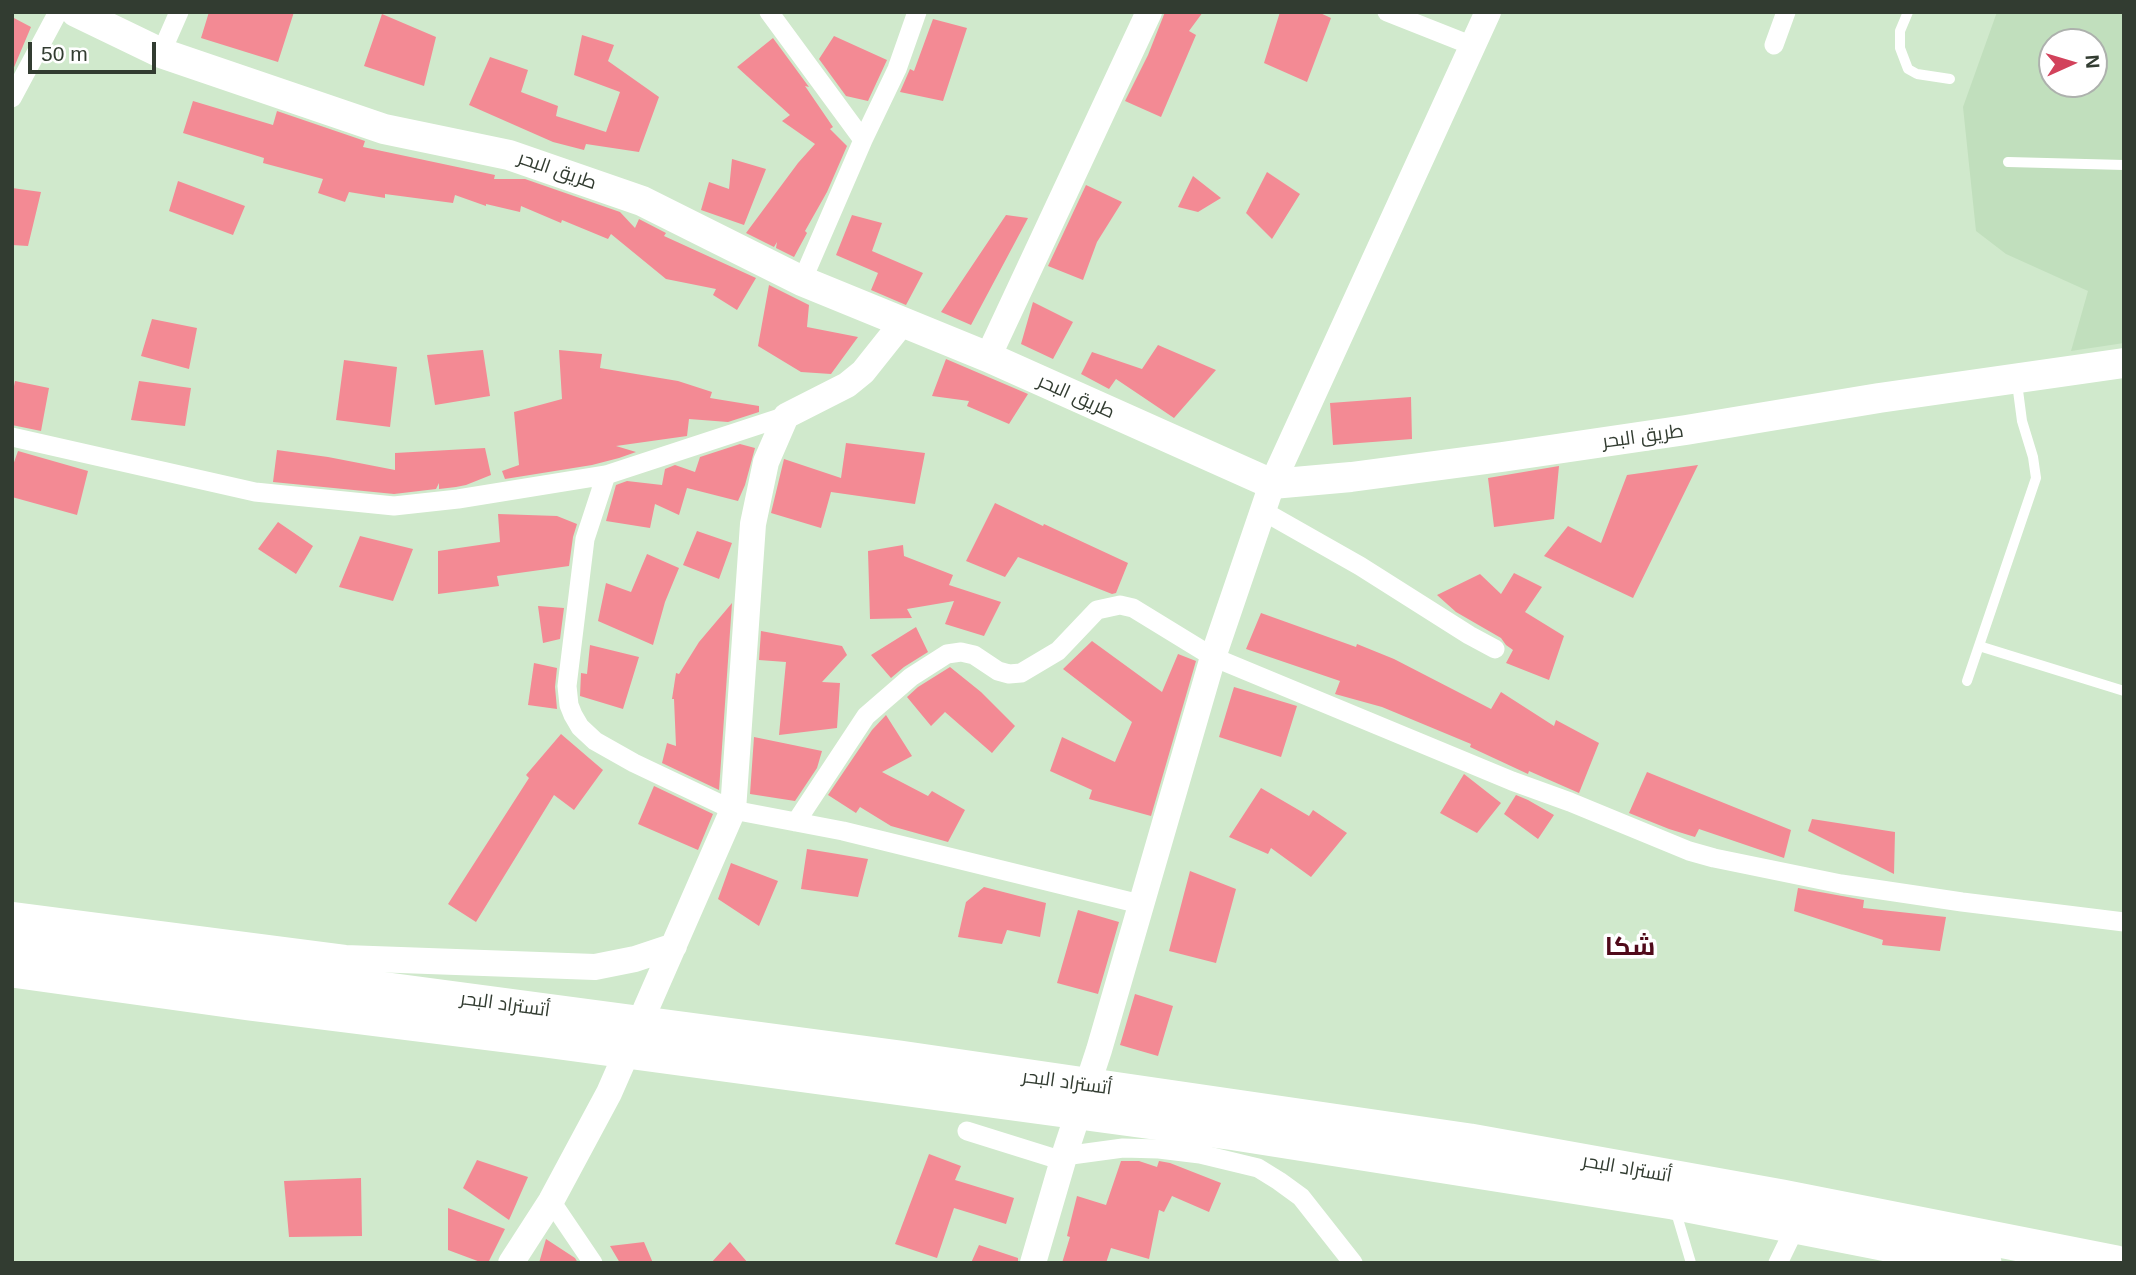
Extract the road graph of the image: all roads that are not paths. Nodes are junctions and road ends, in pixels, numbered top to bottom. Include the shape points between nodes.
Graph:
1 (58, 12) edge
2 (76, 12) edge
3 (179, 12) edge
4 (768, 12) edge
5 (917, 12) edge
6 (1149, 12) edge
7 (1387, 12) edge
8 (1488, 12) edge
9 (1786, 12) edge
10 (1908, 12) edge
11 (1774, 45) dead end
12 (1473, 46) junction
13 (161, 53) junction
14 (1950, 79) dead end
15 (12, 98) edge
16 (863, 140) junction
17 (2008, 162) dead end
18 (2124, 165) edge
19 (802, 281) junction
20 (902, 323) junction
21 (988, 357) junction
22 (2124, 363) edge
23 (2016, 379) junction
24 (786, 416) junction
25 (12, 438) edge
26 (606, 475) junction
27 (1268, 498) junction
28 (1979, 646) junction
29 (1495, 649) dead end
30 (1213, 657) junction
31 (1967, 681) dead end
32 (2124, 691) edge
33 (733, 810) junction
34 (796, 822) junction
35 (1140, 904) junction
36 (12, 915) edge
37 (2124, 922) edge
38 (12, 940) edge
39 (674, 946) junction
40 (12, 970) edge
41 (967, 1131) dead end
42 (1064, 1156) junction
43 (551, 1201) junction
44 (1673, 1202) junction
45 (1796, 1226) junction
46 (511, 1263) edge
47 (593, 1263) edge
48 (1033, 1263) edge
49 (1353, 1263) edge
50 (1691, 1263) edge
51 (1778, 1263) edge
52 (1984, 1263) edge
53 (2116, 1263) edge

1 - 15 street
2 - 13 main road, طريق البحر
3 - 13 street
4 - 16 street
5 - 16 street via 897,69
6 - 21 main road
7 - 12 street
8 - 12 main road
9 - 11 street
10 - 14 lane via 1900,31 1900,48 1908,69
12 - 27 main road
13 - 19 main road, طريق البحر via 384,129 509,155 631,197
16 - 19 street
17 - 18 lane
19 - 20 main road, طريق البحر
20 - 21 main road, طريق البحر
20 - 24 main road via 863,372
21 - 27 main road, طريق البحر
22 - 23 main road, طريق البحر
23 - 27 main road, طريق البحر via 1351,478
23 - 28 lane via 2036,478
24 - 26 street
24 - 33 main road via 766,462 753,524
25 - 26 street via 255,492 394,506
26 - 33 street via 585,538 566,686 569,705 580,727 595,741
27 - 29 street via 1360,566
27 - 30 main road
28 - 31 lane
28 - 32 lane
30 - 34 street via 1133,608 1120,605 1097,610 1058,651 1021,673 998,671 974,655 947,654 911,677 866,716
30 - 35 main road
30 - 37 street via 1689,851 1841,884
33 - 34 street
33 - 39 main road
34 - 35 street
35 - 42 main road
36 - 39 main road via 345,958 595,967
38 - 53 highway, أتستراد البحر via 872,1054 1470,1141
39 - 43 main road via 609,1093
40 - 44 highway, أتستراد البحر via 1222,1131
41 - 42 street
42 - 48 main road
42 - 49 street via 1123,1148 1159,1149 1258,1168 1301,1197
43 - 46 main road
43 - 47 street
44 - 45 highway, أتستراد البحر
44 - 50 lane
45 - 51 street
45 - 52 highway, أتستراد البحر

